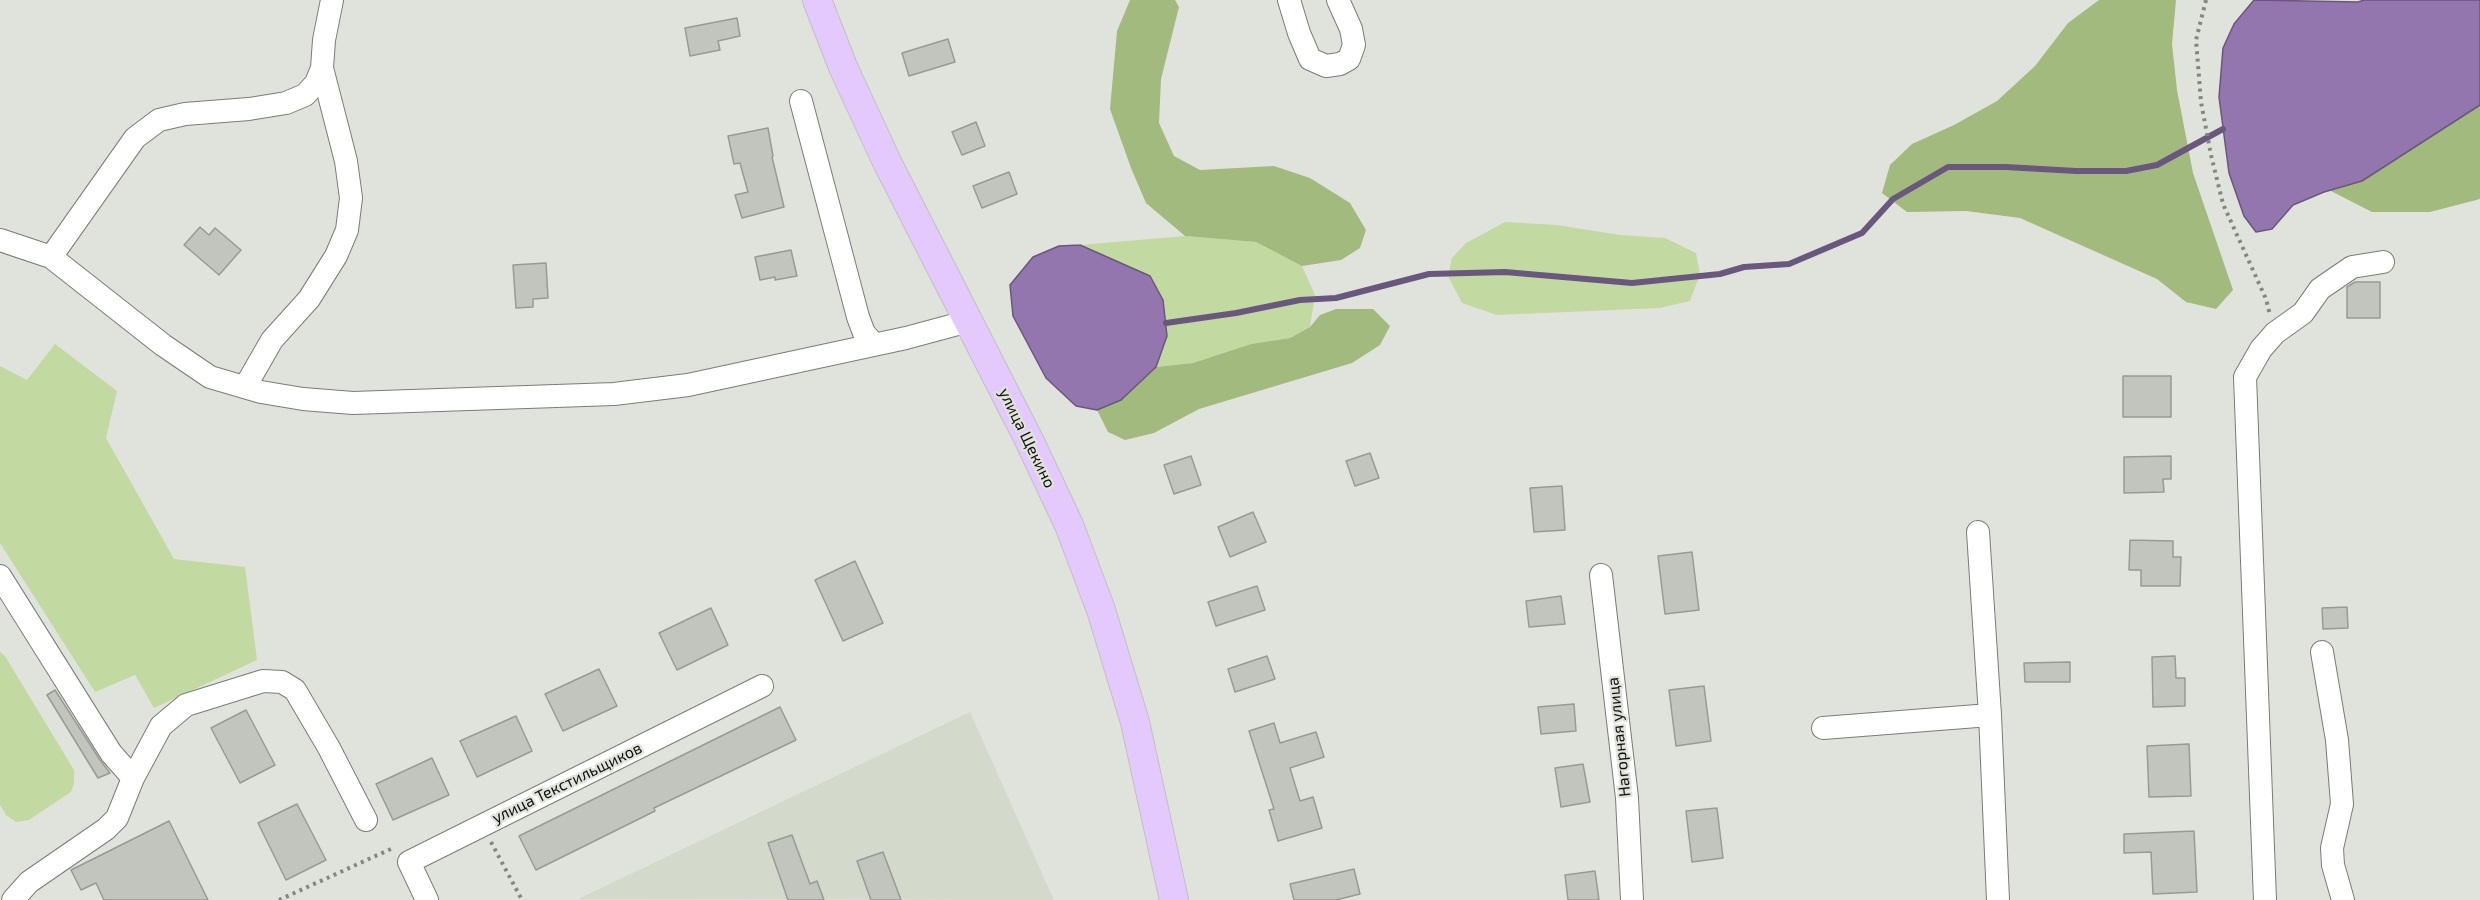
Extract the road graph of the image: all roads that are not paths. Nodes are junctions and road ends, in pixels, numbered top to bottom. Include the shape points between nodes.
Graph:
1 (332, 0) edge
2 (817, 0) edge
3 (1289, 0) edge
4 (1338, 0) edge
5 (322, 68) junction
6 (801, 101) dead end
7 (0, 240) edge
8 (51, 257) junction
9 (2383, 262) dead end
10 (969, 321) junction
11 (874, 344) junction
12 (244, 387) junction
13 (1978, 532) dead end
14 (1601, 575) dead end
15 (0, 576) edge
16 (2322, 652) dead end
17 (762, 686) dead end
18 (1990, 715) junction
19 (1823, 728) dead end
20 (133, 778) junction
21 (366, 820) dead end
22 (13, 900) edge
23 (426, 900) edge
24 (1174, 900) edge
25 (1632, 900) edge
26 (1998, 900) edge
27 (2265, 900) edge
28 (2343, 900) edge

1 - 5 street
2 - 10 main road, улица Щекино via 887,162
3 - 4 street via 1310,59 1326,66 1349,59 1354,45
5 - 8 street via 316,83 304,95 286,103 159,120 135,138
5 - 12 street via 351,198 347,230 309,299 272,340
6 - 11 street via 858,317
7 - 8 street
8 - 12 street via 210,377
9 - 27 street via 2352,267 2320,289 2303,313 2275,333 2245,377
10 - 11 street
10 - 24 main road, улица Щекино via 1059,504 1101,610 1135,722
11 - 12 street via 688,385 614,394 352,403 303,399
13 - 18 street
14 - 25 street, Нагорная улица via 1627,798
15 - 20 street via 111,753
16 - 28 street via 2337,740 2342,804 2332,865
17 - 23 street, улица Текстильщиков via 409,862
18 - 19 street
18 - 26 street
20 - 21 street via 160,726 186,705 263,681 282,682 295,690
20 - 22 street via 117,818 29,882

